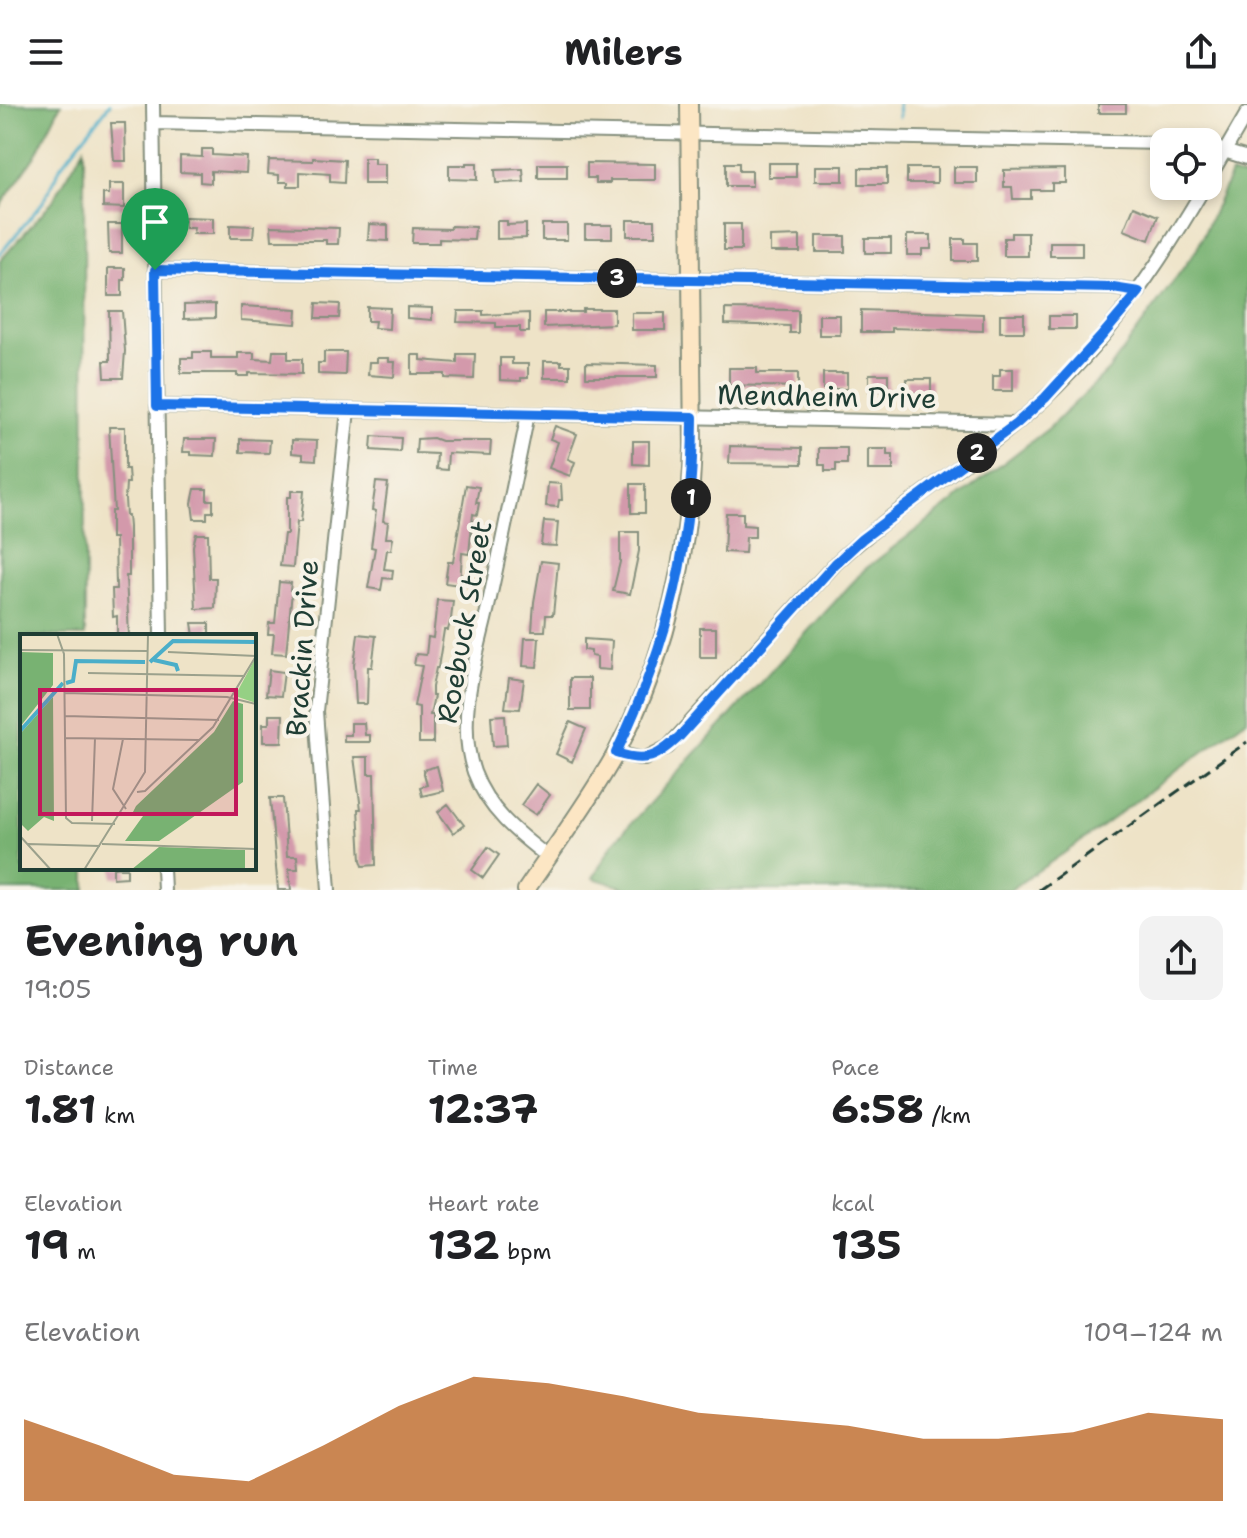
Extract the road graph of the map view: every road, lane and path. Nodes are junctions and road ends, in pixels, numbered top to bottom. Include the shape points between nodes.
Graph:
1 (153, 104) edge
2 (689, 104) edge
3 (1247, 113) edge
4 (153, 123) junction
5 (689, 133) junction
6 (1150, 143) edge
7 (1222, 149) edge
8 (1226, 150) junction
9 (1222, 157) edge
10 (1247, 158) edge
11 (1197, 200) edge
12 (155, 270) junction
13 (692, 279) junction
14 (1139, 292) junction
15 (157, 406) junction
16 (348, 410) junction
17 (528, 414) junction
18 (693, 417) junction
19 (1016, 424) junction
20 (161, 634) edge
21 (616, 753) junction
22 (548, 857) junction
23 (163, 870) edge
24 (164, 890) edge
25 (329, 890) edge
26 (526, 890) edge

1 - 4 street
2 - 5 street
3 - 8 street
4 - 5 street
4 - 12 street
5 - 6 street
5 - 13 street
7 - 8 street
8 - 9 street
8 - 10 street
11 - 14 street
12 - 13 street
12 - 15 street
13 - 14 street
13 - 18 street
14 - 19 street via 1072,371
15 - 16 street, Mendheim Drive
15 - 20 street
16 - 17 street, Mendheim Drive
16 - 25 street, Brackin Drive via 316,711
17 - 18 street, Mendheim Drive
17 - 22 street, Roebuck Street via 469,700 467,733 475,774 488,802
18 - 19 street, Mendheim Drive
18 - 21 street via 690,502 680,570 658,655
19 - 21 street via 835,564 668,747 638,760
21 - 22 street
22 - 26 street
23 - 24 street

